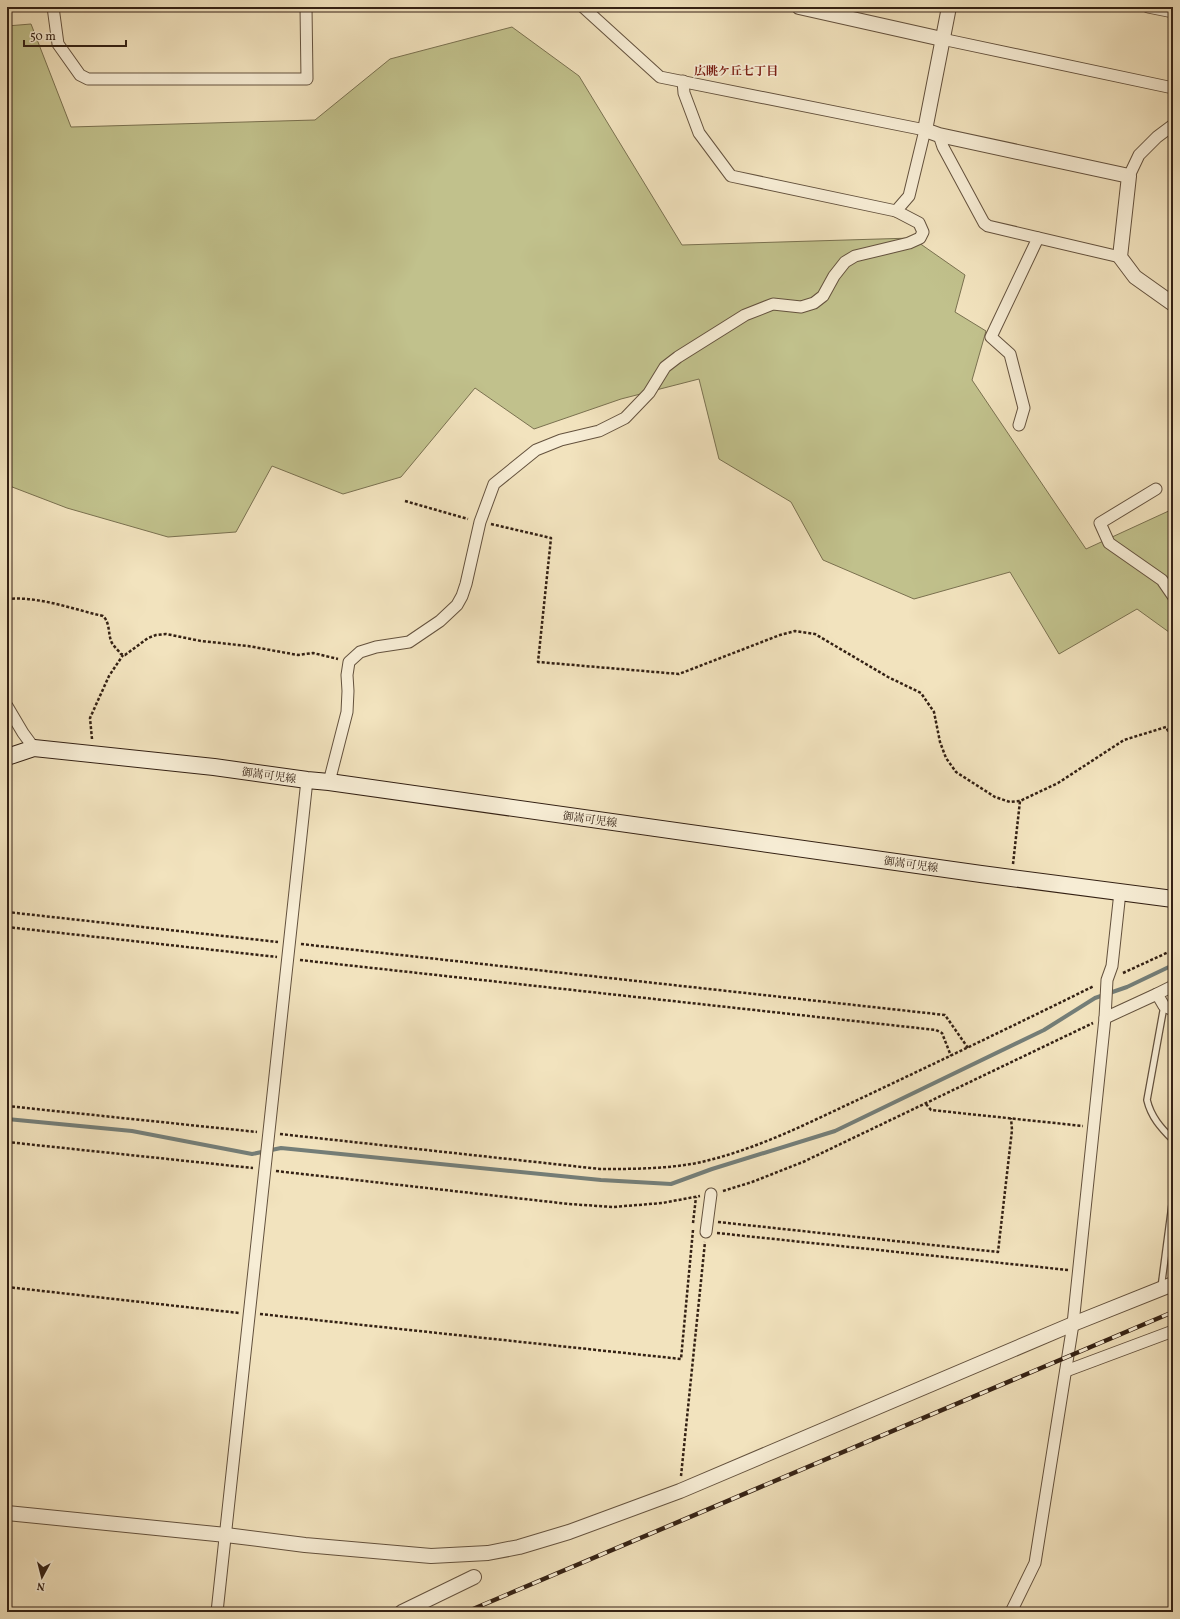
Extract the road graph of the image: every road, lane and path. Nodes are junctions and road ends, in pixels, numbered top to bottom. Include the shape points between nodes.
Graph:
1 (53, 7) edge
2 (306, 7) edge
3 (583, 7) edge
4 (799, 7) edge
5 (949, 7) edge
6 (1148, 7) edge
7 (1173, 12) edge
8 (942, 39) junction
9 (683, 81) junction
10 (1173, 88) edge
11 (1173, 125) edge
12 (925, 130) junction
13 (939, 135) junction
14 (1129, 176) junction
15 (896, 211) junction
16 (1038, 238) junction
17 (1120, 258) junction
18 (1173, 304) edge
19 (1019, 425) dead end
20 (1156, 489) dead end
21 (405, 501) dead end
22 (480, 522) junction
23 (1173, 596) edge
24 (7, 599) edge
25 (123, 655) junction
26 (349, 662) junction
27 (7, 706) edge
28 (1173, 740) edge
29 (34, 748) junction
30 (93, 754) junction
31 (7, 757) edge
32 (307, 780) junction
33 (329, 782) junction
34 (1020, 800) junction
35 (1012, 878) junction
36 (1120, 892) junction
37 (1173, 899) edge
38 (7, 912) edge
39 (7, 927) edge
40 (290, 943) junction
41 (1173, 950) edge
42 (288, 959) junction
43 (1107, 982) junction
44 (1173, 986) edge
45 (1157, 994) junction
46 (1168, 1008) edge
47 (1105, 1018) junction
48 (968, 1048) junction
49 (951, 1056) junction
50 (926, 1104) junction
51 (7, 1106) edge
52 (1011, 1118) junction
53 (1094, 1127) junction
54 (269, 1133) junction
55 (1173, 1140) edge
56 (7, 1142) edge
57 (266, 1170) junction
58 (711, 1194) junction
59 (696, 1197) junction
60 (1173, 1197) edge
61 (707, 1227) junction
62 (1078, 1271) junction
63 (1167, 1286) edge
64 (7, 1287) edge
65 (250, 1313) junction
66 (1073, 1324) junction
67 (1173, 1331) edge
68 (1066, 1371) junction
69 (680, 1491) junction
70 (7, 1512) edge
71 (226, 1535) junction
72 (474, 1577) dead end
73 (217, 1612) edge
74 (402, 1612) edge
75 (1010, 1612) edge

1 - 2 street via 58,44 80,75 88,79 306,79
3 - 9 street via 660,77
4 - 8 street
5 - 8 street
6 - 7 street
8 - 10 street
8 - 12 street
9 - 12 street
9 - 15 street via 684,93 699,133 731,176
11 - 14 street via 1139,154
12 - 13 street
12 - 15 street via 909,196
13 - 14 street
13 - 16 street via 942,147 984,223
14 - 17 street
15 - 22 street via 919,223 923,232 920,238 855,256 845,262 823,296 814,303 801,307 773,304 745,315 678,357 665,367 649,393 625,418 599,431 561,440 536,450 494,484
16 - 17 street
16 - 19 street via 991,337 1010,354 1024,408
17 - 18 street via 1135,277
20 - 23 street via 1100,523 1109,543 1162,580
21 - 22 path
22 - 26 street via 466,584 462,596 451,612 409,642 360,652
22 - 34 path via 551,538 538,662 679,674 780,635 795,631 815,634 888,677 921,693 934,712 940,742 946,758 956,772 995,797 1010,802
24 - 25 path via 36,600 103,616 108,622 112,643
25 - 26 path via 148,638 166,634 298,655 313,653
25 - 30 path via 109,676 90,718
26 - 33 street via 346,675 347,712
27 - 29 street
28 - 34 path via 1166,727 1124,740 1058,783
29 - 30 main road, 御嵩可児線
29 - 31 main road, 御嵩可児線
30 - 32 main road, 御嵩可児線
32 - 33 main road, 御嵩可児線
32 - 40 street
33 - 35 main road, 御嵩可児線
34 - 35 path
35 - 36 main road, 御嵩可児線
36 - 37 main road, 御嵩可児線
36 - 43 street via 1112,966
38 - 40 path
39 - 42 path
40 - 42 street
40 - 48 path via 945,1015
41 - 43 path
42 - 49 path via 936,1030 942,1033
42 - 54 street
43 - 47 street
43 - 48 path
44 - 45 street
45 - 46 street
45 - 47 street
46 - 55 lane via 1147,1100 1156,1122
47 - 50 path
47 - 53 street
48 - 49 path
49 - 54 path via 786,1133 741,1151 696,1163 649,1169 600,1169
50 - 52 path via 931,1110
50 - 58 path via 803,1162 752,1182
51 - 54 path
52 - 53 path
52 - 61 path via 1012,1130 998,1252
53 - 62 street
54 - 57 street
56 - 57 path
57 - 59 path via 613,1207
57 - 65 street
58 - 59 path
58 - 61 street
59 - 65 path via 681,1359
60 - 63 lane
61 - 62 path
61 - 69 path
62 - 66 street
63 - 66 street
64 - 65 path
65 - 71 street
66 - 68 street
66 - 69 street
67 - 68 street
68 - 75 street via 1035,1563
69 - 71 street via 569,1532 488,1553 432,1556
70 - 71 street
71 - 73 street
72 - 74 street

